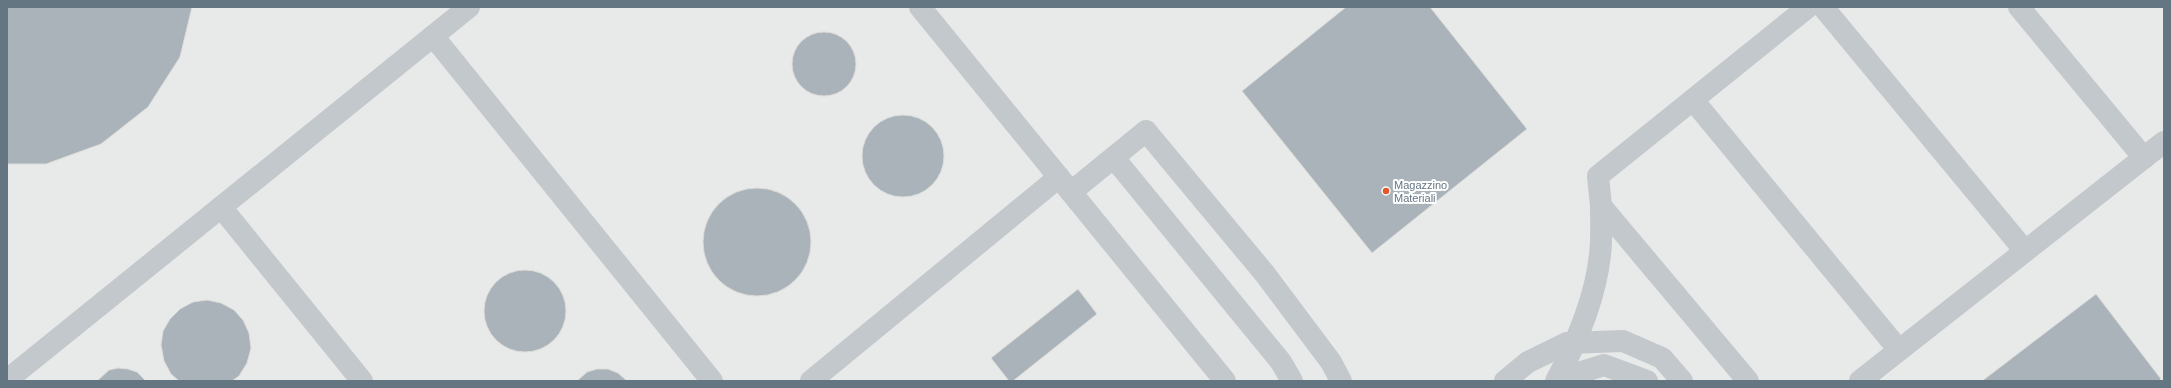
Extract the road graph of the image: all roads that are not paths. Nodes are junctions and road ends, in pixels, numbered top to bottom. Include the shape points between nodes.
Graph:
1 (469, 7) edge
2 (920, 7) edge
3 (1808, 7) edge
4 (1823, 7) edge
5 (2019, 7) edge
6 (433, 36) junction
7 (1693, 100) junction
8 (2164, 142) edge
9 (1114, 158) junction
10 (2144, 158) junction
11 (1065, 185) junction
12 (1601, 206) junction
13 (220, 208) junction
14 (2025, 252) junction
15 (1576, 343) junction
16 (1899, 350) junction
17 (7, 380) edge
18 (362, 381) edge
19 (712, 381) edge
20 (811, 381) edge
21 (1225, 381) edge
22 (1292, 381) edge
23 (1341, 381) edge
24 (1505, 381) edge
25 (1556, 381) edge
26 (1563, 381) edge
27 (1646, 381) edge
28 (1682, 381) edge
29 (1748, 381) edge
30 (1860, 381) edge

1 - 6 lane
2 - 11 lane
3 - 7 lane
4 - 14 lane
5 - 10 lane
6 - 13 lane
6 - 19 lane
7 - 12 lane via 1598,176
7 - 16 lane
8 - 10 lane
9 - 11 lane
9 - 22 lane via 1281,362
9 - 23 lane via 1146,130 1265,274 1331,362
10 - 14 lane
11 - 20 lane
11 - 21 lane
12 - 15 lane via 1600,255 1594,289
12 - 29 lane
13 - 17 lane
13 - 18 lane
14 - 16 lane
15 - 24 lane via 1568,343 1528,362
15 - 25 lane
15 - 28 lane via 1622,340 1662,358
16 - 30 lane
26 - 27 lane via 1569,376 1604,365

